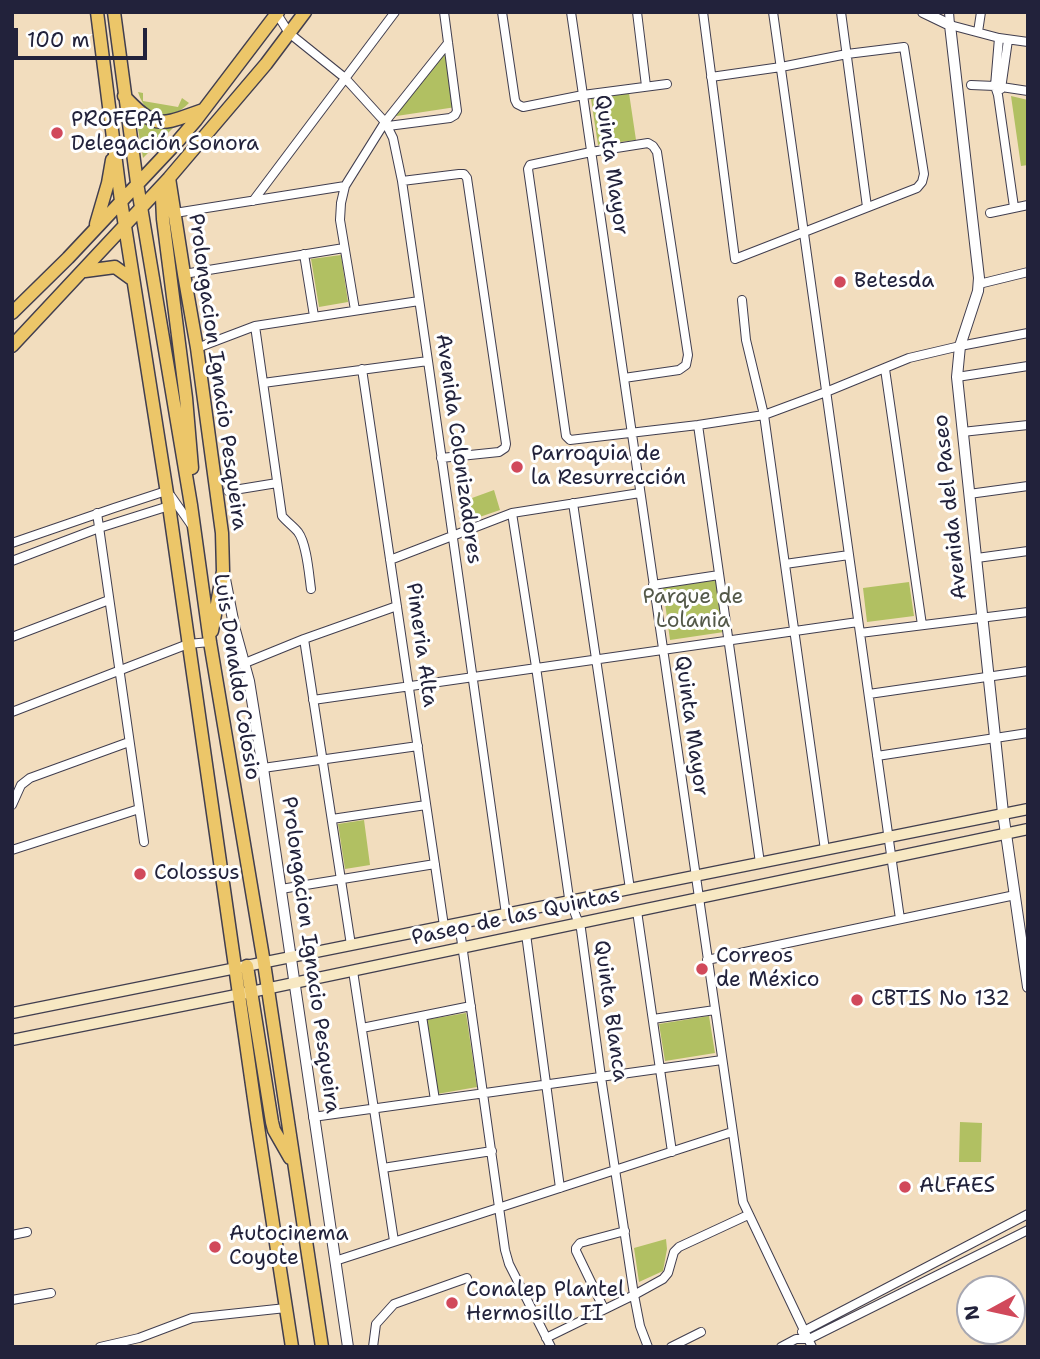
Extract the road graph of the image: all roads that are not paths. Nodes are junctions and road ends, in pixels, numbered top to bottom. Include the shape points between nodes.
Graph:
1 (97, 12) edge
2 (114, 12) edge
3 (304, 12) edge
4 (395, 12) edge
5 (444, 12) edge
6 (502, 12) edge
7 (571, 12) edge
8 (637, 12) edge
9 (703, 12) edge
10 (774, 12) edge
11 (841, 12) edge
12 (923, 12) edge
13 (949, 12) edge
14 (981, 12) edge
15 (278, 13) edge
16 (950, 24) junction
17 (978, 32) junction
18 (289, 33) junction
19 (1003, 39) junction
20 (1028, 42) edge
21 (448, 43) junction
22 (846, 54) junction
23 (781, 67) junction
24 (711, 77) junction
25 (345, 78) junction
26 (667, 84) dead end
27 (971, 85) dead end
28 (646, 86) junction
29 (999, 86) junction
30 (1028, 91) edge
31 (583, 95) junction
32 (124, 96) junction
33 (203, 110) junction
34 (387, 124) junction
35 (115, 146) junction
36 (591, 152) junction
37 (169, 178) junction
38 (402, 181) junction
39 (136, 183) junction
40 (345, 186) junction
41 (121, 201) junction
42 (253, 201) junction
43 (1028, 205) edge
44 (867, 206) junction
45 (1014, 207) junction
46 (141, 209) junction
47 (990, 213) dead end
48 (175, 214) junction
49 (125, 226) junction
50 (94, 230) junction
51 (804, 233) junction
52 (344, 248) junction
53 (304, 254) junction
54 (84, 271) junction
55 (1028, 272) edge
56 (184, 274) junction
57 (133, 280) junction
58 (979, 284) junction
59 (742, 300) dead end
60 (419, 301) junction
61 (355, 310) junction
62 (12, 313) edge
63 (314, 316) junction
64 (255, 326) junction
65 (1028, 333) edge
66 (12, 346) edge
67 (960, 346) junction
68 (197, 348) junction
69 (428, 361) junction
70 (1028, 366) edge
71 (362, 369) junction
72 (885, 369) junction
73 (957, 377) junction
74 (624, 378) junction
75 (264, 383) junction
76 (826, 392) junction
77 (764, 415) junction
78 (698, 425) junction
79 (1028, 425) edge
80 (962, 432) junction
81 (631, 433) junction
82 (441, 458) junction
83 (277, 483) junction
84 (188, 485) junction
85 (1028, 486) edge
86 (166, 491) junction
87 (228, 491) dead end
88 (640, 493) junction
89 (969, 494) junction
90 (573, 503) junction
91 (169, 506) junction
92 (97, 513) junction
93 (512, 513) junction
94 (99, 528) junction
95 (194, 529) junction
96 (452, 536) junction
97 (12, 543) edge
98 (1028, 551) edge
99 (849, 555) junction
100 (977, 558) junction
101 (390, 560) junction
102 (12, 561) edge
103 (785, 564) junction
104 (223, 570) junction
105 (719, 575) junction
106 (653, 585) junction
107 (311, 590) dead end
108 (109, 600) junction
109 (397, 606) junction
110 (1028, 612) edge
111 (983, 617) junction
112 (858, 622) junction
113 (922, 625) junction
114 (794, 631) junction
115 (860, 633) junction
116 (12, 637) edge
117 (304, 639) junction
118 (729, 640) junction
119 (210, 642) junction
120 (188, 645) junction
121 (663, 650) junction
122 (596, 659) junction
123 (245, 663) junction
124 (536, 667) junction
125 (119, 671) junction
126 (1028, 671) edge
127 (472, 677) junction
128 (989, 677) junction
129 (409, 685) junction
130 (869, 694) junction
131 (313, 700) junction
132 (12, 712) edge
133 (1028, 733) edge
134 (996, 738) junction
135 (129, 742) junction
136 (418, 746) junction
137 (877, 756) junction
138 (323, 760) junction
139 (264, 768) junction
140 (12, 805) edge
141 (426, 805) junction
142 (139, 809) junction
143 (1028, 809) edge
144 (1003, 813) junction
145 (332, 820) junction
146 (1028, 829) edge
147 (1006, 833) junction
148 (888, 837) junction
149 (144, 842) dead end
150 (825, 849) junction
151 (12, 850) edge
152 (891, 857) junction
153 (760, 863) junction
154 (435, 864) junction
155 (695, 876) junction
156 (341, 879) junction
157 (281, 889) junction
158 (630, 889) junction
159 (1015, 895) junction
160 (698, 898) junction
161 (570, 901) junction
162 (637, 911) junction
163 (506, 914) junction
164 (900, 919) junction
165 (459, 923) junction
166 (579, 923) junction
167 (444, 926) junction
168 (526, 934) junction
169 (351, 945) junction
170 (463, 947) junction
171 (290, 957) junction
172 (707, 960) junction
173 (264, 963) junction
174 (241, 967) junction
175 (353, 971) junction
176 (294, 983) junction
177 (1028, 987) edge
178 (268, 988) junction
179 (245, 993) junction
180 (471, 1006) junction
181 (715, 1010) junction
182 (12, 1013) edge
183 (422, 1016) junction
184 (653, 1019) junction
185 (362, 1028) junction
186 (12, 1040) edge
187 (722, 1060) junction
188 (660, 1069) junction
189 (601, 1077) junction
190 (546, 1085) junction
191 (484, 1094) junction
192 (435, 1100) junction
193 (374, 1109) junction
194 (313, 1116) junction
195 (732, 1132) junction
196 (492, 1152) junction
197 (672, 1152) junction
198 (293, 1164) junction
199 (383, 1168) junction
200 (615, 1171) junction
201 (560, 1188) junction
202 (500, 1207) junction
203 (1028, 1214) edge
204 (748, 1215) junction
205 (1028, 1230) edge
206 (625, 1231) junction
207 (27, 1232) dead end
208 (12, 1235) edge
209 (394, 1241) junction
210 (335, 1261) junction
211 (467, 1278) dead end
212 (51, 1293) dead end
213 (634, 1295) junction
214 (12, 1300) edge
215 (286, 1308) junction
216 (604, 1309) junction
217 (804, 1329) junction
218 (701, 1332) dead end
219 (546, 1338) junction
220 (796, 1339) junction
221 (811, 1343) edge
222 (100, 1347) edge
223 (292, 1347) edge
224 (322, 1347) edge
225 (348, 1347) edge
226 (373, 1347) edge
227 (551, 1347) edge
228 (648, 1347) edge
229 (671, 1347) edge
230 (780, 1347) edge

1 - 35 main road, Luis Donaldo Colosio
2 - 32 main road, Luis Donaldo Colosio
3 - 18 main road
4 - 25 street
5 - 21 street
6 - 31 street via 517,104 523,107
7 - 31 street, Quinta Mayor
8 - 28 street
9 - 24 street
10 - 23 street
11 - 22 street
12 - 16 street
13 - 16 street
14 - 17 street
15 - 18 street, Avenida Colonizadores
15 - 33 main road
16 - 17 street
16 - 58 street, Avenida del Paseo
17 - 19 street
18 - 25 street, Avenida Colonizadores
18 - 37 main road
19 - 20 street
19 - 29 street
21 - 34 street
21 - 34 street via 455,115
22 - 23 street
22 - 44 street
22 - 44 street via 905,48 924,178 917,188
23 - 24 street
23 - 51 street
24 - 51 street via 735,259
25 - 34 street, Avenida Colonizadores
25 - 42 street
26 - 28 street
27 - 29 street
28 - 31 street
29 - 30 street
29 - 45 street
31 - 36 street, Quinta Mayor
32 - 33 main road via 145,116 159,122
32 - 39 main road, Luis Donaldo Colosio
33 - 39 main road
34 - 38 street, Avenida Colonizadores
34 - 40 street
35 - 41 main road, Luis Donaldo Colosio
35 - 50 main road
36 - 74 street, Quinta Mayor
36 - 74 street via 648,143 657,152 688,355 680,370
36 - 81 street via 534,163 528,169 566,436 570,440
37 - 46 main road
37 - 48 main road, Prolongacion Ignacio Pesqueira
37 - 84 main road via 162,208 186,398 192,464
38 - 60 street, Avenida Colonizadores
38 - 82 street via 459,174 467,178 506,444 499,452
39 - 41 main road
39 - 46 main road, Luis Donaldo Colosio
40 - 42 street
40 - 52 street via 340,220
41 - 49 main road, Luis Donaldo Colosio
41 - 50 main road
42 - 48 street
43 - 45 street
44 - 51 street
45 - 47 street
46 - 49 main road
46 - 84 main road, Luis Donaldo Colosio
48 - 56 main road, Prolongacion Ignacio Pesqueira
49 - 54 main road
49 - 57 main road, Luis Donaldo Colosio
50 - 62 main road
51 - 76 street
52 - 53 street
52 - 61 street
53 - 56 street
53 - 63 street
54 - 57 main road via 115,267
54 - 66 main road
55 - 58 street
56 - 68 main road, Prolongacion Ignacio Pesqueira
57 - 86 main road, Luis Donaldo Colosio
58 - 67 street, Avenida del Paseo
59 - 77 street via 746,340
60 - 61 street
60 - 69 street, Avenida Colonizadores
61 - 63 street
63 - 64 street
64 - 68 street
64 - 75 street
65 - 67 street
67 - 72 street
67 - 73 street, Avenida del Paseo
68 - 104 main road, Prolongacion Ignacio Pesqueira
69 - 71 street
69 - 82 street, Avenida Colonizadores
70 - 73 street
71 - 75 street
71 - 101 street, Pimeria Alta
72 - 76 street
72 - 113 street
73 - 80 street, Avenida del Paseo
74 - 81 street, Quinta Mayor
75 - 83 street
76 - 77 street
76 - 99 street
77 - 78 street
77 - 103 street
78 - 81 street
78 - 105 street
79 - 80 street
80 - 89 street, Avenida del Paseo
81 - 88 street, Quinta Mayor
82 - 96 street, Avenida Colonizadores
83 - 87 street
83 - 107 street via 282,516 303,541
84 - 95 main road, Luis Donaldo Colosio
85 - 89 street
86 - 91 main road, Luis Donaldo Colosio
86 - 92 street
86 - 95 street
88 - 90 street
88 - 106 street, Quinta Mayor
89 - 100 street, Avenida del Paseo
90 - 93 street
90 - 122 street
91 - 94 street
91 - 120 main road, Luis Donaldo Colosio
92 - 94 street
92 - 97 street
93 - 96 street
93 - 124 street, Quinta Blanca
94 - 102 street
94 - 108 street
95 - 119 main road, Luis Donaldo Colosio
96 - 101 street
96 - 127 street, Avenida Colonizadores
98 - 100 street
99 - 103 street
99 - 112 street
100 - 111 street, Avenida del Paseo
101 - 109 street, Pimeria Alta
103 - 114 street
104 - 119 main road, Prolongacion Ignacio Pesqueira
104 - 123 street, Prolongacion Ignacio Pesqueira
105 - 106 street
105 - 118 street
106 - 121 street, Quinta Mayor
108 - 116 street
108 - 125 street
109 - 117 street
109 - 129 street, Pimeria Alta
110 - 111 street
111 - 113 street
111 - 128 street, Avenida del Paseo
112 - 114 street
112 - 115 street
113 - 115 street
114 - 118 street
114 - 150 street
115 - 130 street
117 - 123 street
117 - 131 street
118 - 121 street
118 - 153 street
119 - 120 street
119 - 173 main road, Luis Donaldo Colosio
120 - 125 street
120 - 174 main road, Luis Donaldo Colosio
121 - 122 street
121 - 155 street, Quinta Mayor
122 - 124 street
122 - 158 street
123 - 139 street, Prolongacion Ignacio Pesqueira
124 - 127 street
124 - 161 street, Quinta Blanca
125 - 132 street
125 - 135 street
126 - 128 street
127 - 129 street
127 - 163 street, Avenida Colonizadores
128 - 130 street
128 - 134 street, Avenida del Paseo
129 - 131 street
129 - 136 street, Pimeria Alta
130 - 137 street
131 - 138 street
133 - 134 street
134 - 137 street
134 - 144 street, Avenida del Paseo
135 - 140 street via 30,778 21,785
135 - 142 street
136 - 138 street
136 - 141 street, Pimeria Alta
137 - 148 street
138 - 139 street
138 - 145 street
139 - 157 street, Prolongacion Ignacio Pesqueira
141 - 145 street
141 - 154 street, Pimeria Alta
142 - 149 street
142 - 151 street
143 - 144 main road, Paseo de las Quintas
144 - 147 street, Avenida del Paseo
144 - 148 main road, Paseo de las Quintas
145 - 156 street
146 - 147 main road, Paseo de las Quintas
147 - 152 main road, Paseo de las Quintas
147 - 159 street, Avenida del Paseo
148 - 150 main road, Paseo de las Quintas
148 - 152 street
150 - 153 main road, Paseo de las Quintas
152 - 160 main road, Paseo de las Quintas
152 - 164 street
153 - 155 main road, Paseo de las Quintas
154 - 156 street
154 - 167 street, Pimeria Alta
155 - 158 main road, Paseo de las Quintas
155 - 160 street, Quinta Mayor
156 - 157 street
156 - 169 street
157 - 171 street, Prolongacion Ignacio Pesqueira
158 - 161 main road, Paseo de las Quintas
159 - 164 street
159 - 177 street, Avenida del Paseo
160 - 162 main road, Paseo de las Quintas
160 - 172 street, Quinta Mayor
161 - 163 main road, Paseo de las Quintas
161 - 166 street, Quinta Blanca
162 - 166 main road, Paseo de las Quintas
162 - 184 street
163 - 165 main road, Paseo de las Quintas
164 - 172 street
165 - 167 main road, Paseo de las Quintas
165 - 170 street
166 - 168 main road, Paseo de las Quintas
166 - 189 street, Quinta Blanca
167 - 169 main road, Paseo de las Quintas
168 - 170 main road, Paseo de las Quintas
168 - 190 street
169 - 171 main road, Paseo de las Quintas
170 - 175 main road, Paseo de las Quintas
170 - 180 street
171 - 173 main road, Paseo de las Quintas
171 - 176 street, Prolongacion Ignacio Pesqueira
172 - 181 street, Quinta Mayor
173 - 174 main road, Paseo de las Quintas
173 - 178 main road, Luis Donaldo Colosio
174 - 179 main road, Luis Donaldo Colosio
174 - 182 main road, Paseo de las Quintas
175 - 176 main road, Paseo de las Quintas
175 - 185 street
176 - 178 main road, Paseo de las Quintas
176 - 194 street, Prolongacion Ignacio Pesqueira
178 - 179 main road, Paseo de las Quintas
178 - 198 main road, Luis Donaldo Colosio
179 - 186 main road, Paseo de las Quintas
179 - 198 main road via 274,1130
179 - 215 main road
180 - 183 street
180 - 191 street
181 - 184 street
181 - 187 street, Quinta Mayor
183 - 185 street
183 - 192 street
184 - 188 street
185 - 193 street
187 - 188 street
187 - 195 street, Quinta Mayor
188 - 189 street
188 - 197 street
189 - 190 street
189 - 200 street, Quinta Blanca
190 - 191 street
190 - 201 street
191 - 192 street
191 - 196 street
192 - 193 street
193 - 194 street
193 - 199 street
194 - 210 street, Prolongacion Ignacio Pesqueira
195 - 197 street
195 - 204 street, Quinta Mayor
196 - 199 street
196 - 202 street
197 - 200 street
198 - 224 main road, Luis Donaldo Colosio
199 - 209 street
200 - 201 street
200 - 206 street, Quinta Blanca
201 - 202 street
202 - 209 street
202 - 219 street via 509,1264
203 - 217 street
204 - 213 street via 679,1247 666,1276
204 - 217 street, Quinta Mayor
205 - 221 street
206 - 213 street, Quinta Blanca
206 - 216 street via 576,1248
207 - 208 street
209 - 210 street
210 - 225 street, Prolongacion Ignacio Pesqueira
211 - 226 street via 394,1304 376,1324
212 - 214 street
213 - 216 street
213 - 228 street, Quinta Blanca
215 - 222 street via 192,1318
215 - 223 main road
216 - 219 street
217 - 220 street
217 - 221 street, Quinta Mayor
218 - 229 street
219 - 227 street
220 - 221 street
220 - 230 street

